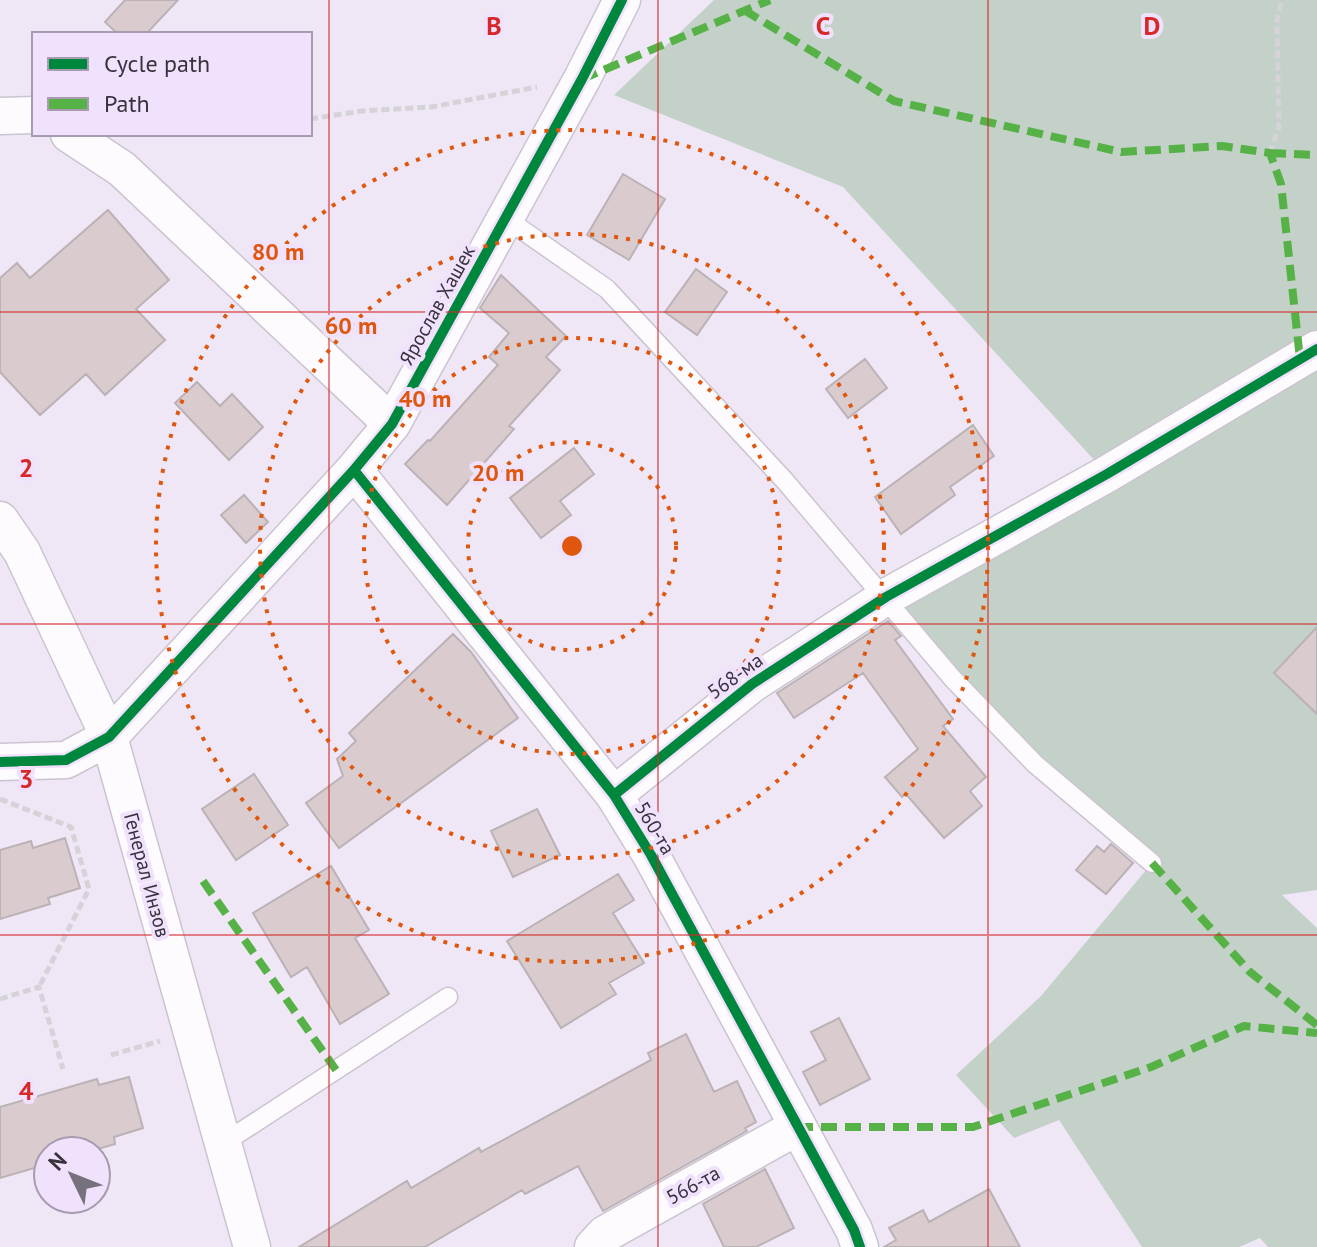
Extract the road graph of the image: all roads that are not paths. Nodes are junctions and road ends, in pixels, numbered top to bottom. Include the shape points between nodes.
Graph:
1 (622, 0) edge
2 (32, 115) edge
3 (0, 116) edge
4 (72, 136) edge
5 (505, 218) junction
6 (1317, 349) edge
7 (392, 424) junction
8 (354, 470) junction
9 (0, 520) edge
10 (886, 597) junction
11 (109, 737) junction
12 (0, 762) edge
13 (614, 795) junction
14 (1152, 863) dead end
15 (448, 997) dead end
16 (797, 1127) junction
17 (222, 1144) junction
18 (252, 1247) edge
19 (593, 1247) edge
20 (860, 1247) edge

1 - 5 street, Ярослав Хашек
2 - 3 street
4 - 7 street via 122,169
5 - 7 street, Ярослав Хашек
5 - 10 lane via 607,289
6 - 10 street, 568-ма
7 - 8 street, Ярослав Хашек
8 - 11 street, Ярослав Хашек
8 - 13 street, 560-та
9 - 11 street, Генерал Инзов via 43,593
10 - 13 street, 568-ма via 752,684
10 - 14 lane via 953,679 1035,764
11 - 12 street, Ярослав Хашек via 66,760
11 - 17 street, Генерал Инзов
13 - 16 street, 560-та
15 - 17 lane
16 - 19 street, 566-та via 605,1234
16 - 20 street, 560-та
17 - 18 street, Генерал Инзов

